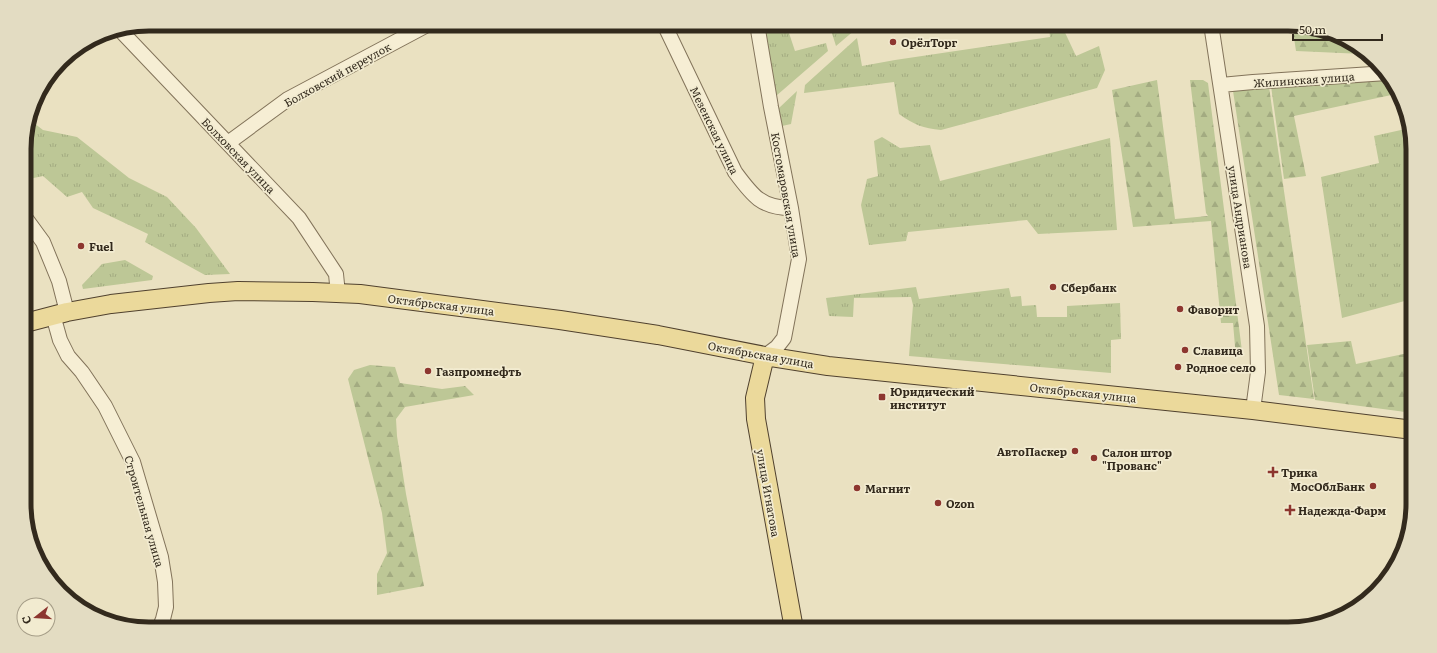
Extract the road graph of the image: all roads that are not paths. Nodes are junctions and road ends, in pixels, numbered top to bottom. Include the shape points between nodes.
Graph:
1 (416, 31) edge
2 (667, 31) edge
3 (758, 31) edge
4 (1212, 31) edge
5 (124, 34) edge
6 (1379, 74) edge
7 (1220, 85) junction
8 (228, 143) junction
9 (791, 208) junction
10 (31, 226) edge
11 (338, 294) junction
12 (60, 314) junction
13 (31, 322) edge
14 (765, 356) junction
15 (1254, 410) junction
16 (1406, 429) edge
17 (162, 622) edge
18 (793, 622) edge

1 - 8 street, Болховский переулок via 288,99
2 - 9 street, Мезенская улица via 735,172 760,201 777,208
3 - 9 street, Костомаровская улица
4 - 7 street, улица Андрианова
5 - 8 street, Болховская улица
6 - 7 street, Жилинская улица
7 - 15 street, улица Андрианова via 1257,326 1258,372
8 - 11 street, Болховская улица via 299,218 336,274
9 - 14 street, Костомаровская улица via 799,259 789,317 784,338
10 - 12 street, Строительная улица via 43,242 59,281
11 - 12 main road, Октябрьская улица via 238,292 111,304
11 - 14 main road, Октябрьская улица via 377,296 560,320 658,335
12 - 13 main road, Октябрьская улица
12 - 17 street, Строительная улица via 60,340 68,356 105,406 133,462 161,557 166,607
14 - 15 main road, Октябрьская улица via 828,366
14 - 18 main road, улица Игнатова via 755,398 756,419
15 - 16 main road, Октябрьская улица

